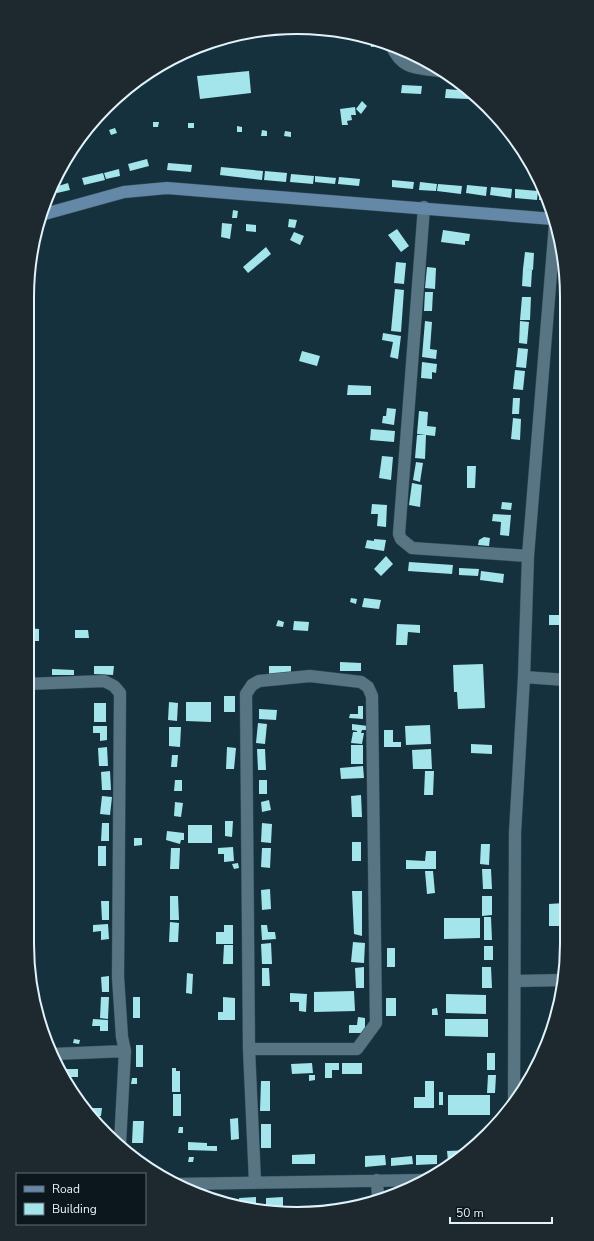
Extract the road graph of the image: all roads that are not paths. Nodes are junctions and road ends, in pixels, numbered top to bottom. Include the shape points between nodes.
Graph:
1 (394, 53) edge
2 (429, 70) edge
3 (424, 207) junction
4 (48, 213) edge
5 (548, 219) edge
6 (554, 240) edge
7 (528, 556) junction
8 (524, 677) junction
9 (560, 680) edge
10 (34, 684) edge
11 (515, 980) junction
12 (558, 980) edge
13 (249, 1049) junction
14 (125, 1052) junction
15 (58, 1054) edge
16 (514, 1093) edge
17 (120, 1139) edge
18 (377, 1180) junction
19 (413, 1180) edge
20 (255, 1182) junction
21 (189, 1184) edge
22 (378, 1194) edge

1 - 2 street via 412,68
3 - 4 street via 167,188 124,192
3 - 5 street
3 - 7 street via 398,534 400,539 412,548
6 - 7 street
7 - 8 street
8 - 9 street
8 - 11 street via 515,834
10 - 14 street via 104,681 120,693 118,977
11 - 12 street
11 - 16 street
13 - 13 street via 246,694 252,685 259,681 310,676 360,682 368,687 372,696 376,1023 357,1049
13 - 20 street
14 - 15 street
14 - 17 street
18 - 19 street
18 - 20 street
18 - 22 street
20 - 21 street

